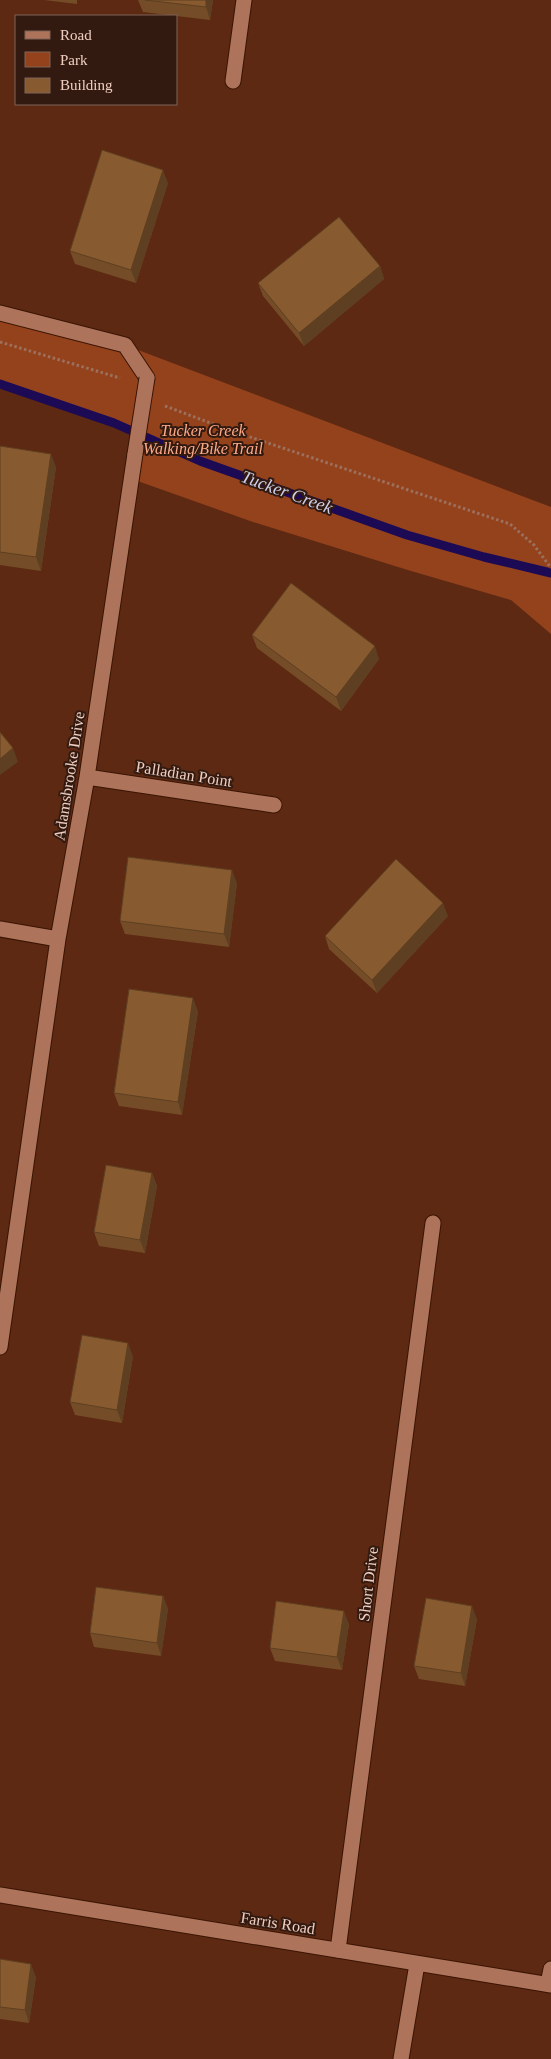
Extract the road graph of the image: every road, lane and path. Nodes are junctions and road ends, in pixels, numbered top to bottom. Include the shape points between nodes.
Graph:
1 (244, 0) edge
2 (233, 81) dead end
3 (0, 313) edge
4 (0, 342) edge
5 (122, 379) dead end
6 (165, 406) dead end
7 (551, 568) edge
8 (87, 777) junction
9 (274, 805) dead end
10 (0, 929) edge
11 (58, 939) junction
12 (433, 1223) dead end
13 (0, 1347) edge
14 (0, 1895) edge
15 (338, 1950) junction
16 (417, 1964) junction
17 (550, 1979) edge
18 (401, 2059) edge

1 - 2 street
3 - 8 street, Adamsbrooke Drive, bridge via 124,346 147,378
4 - 5 path
6 - 7 path via 232,432 510,524 534,545
8 - 9 street, Palladian Point
8 - 11 street, Adamsbrooke Drive
10 - 11 street
11 - 13 street, Adamsbrooke Drive
12 - 15 street, Short Drive
14 - 15 street, Farris Road
15 - 16 street, Farris Road
16 - 17 street, Farris Road
16 - 18 street

